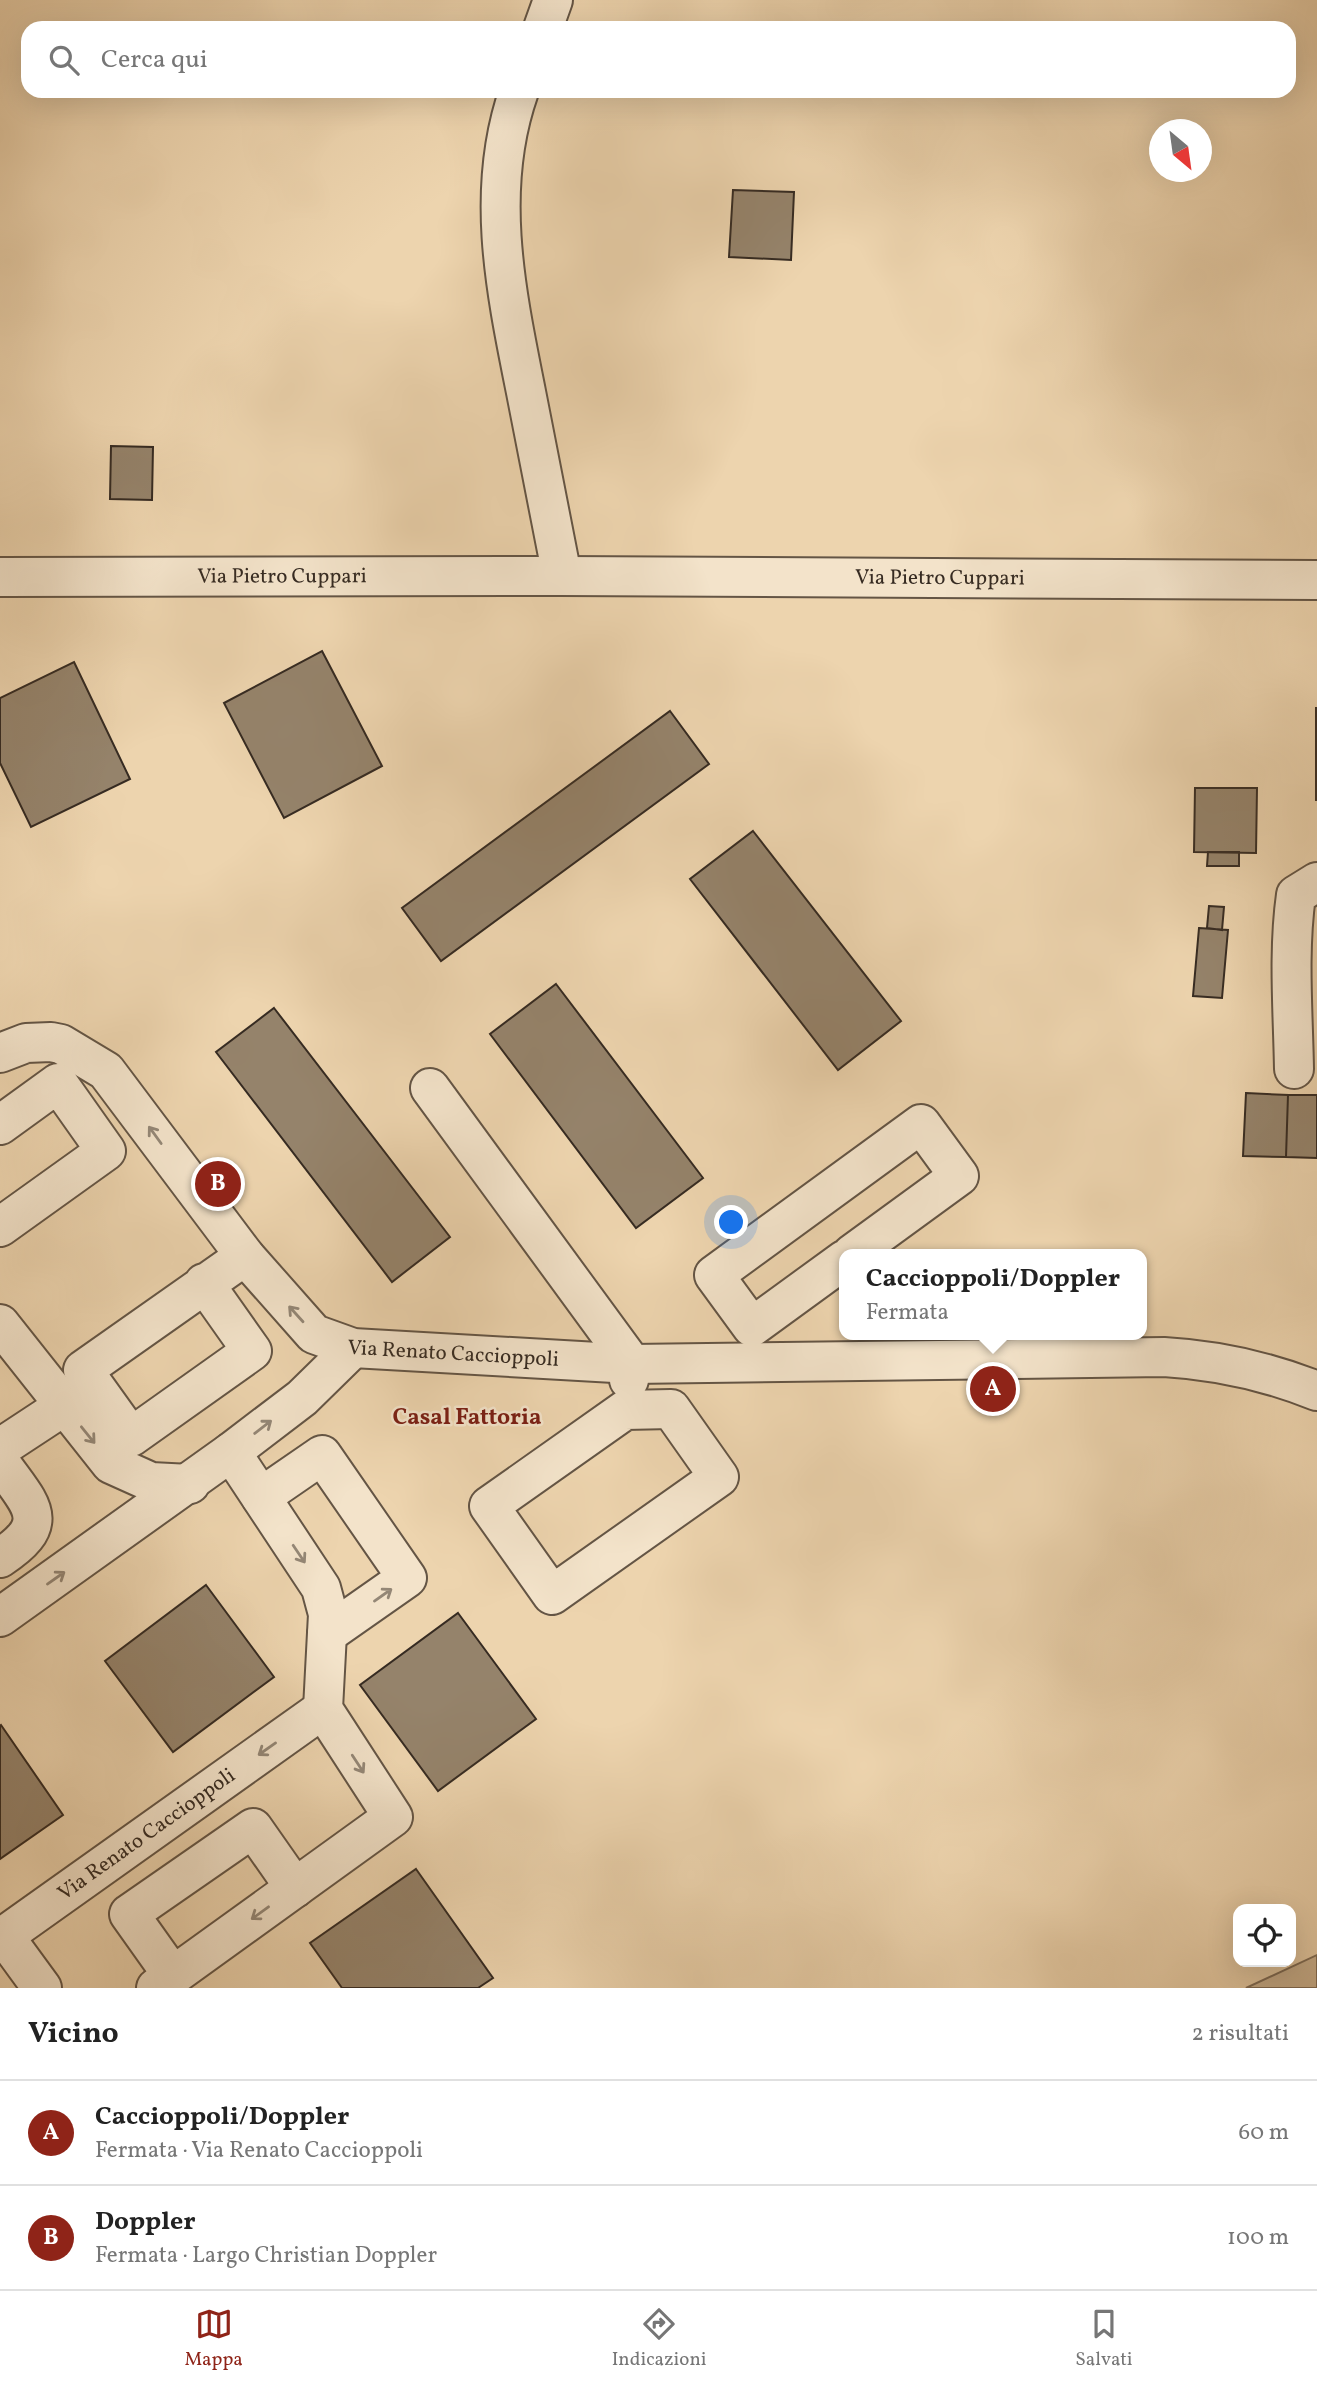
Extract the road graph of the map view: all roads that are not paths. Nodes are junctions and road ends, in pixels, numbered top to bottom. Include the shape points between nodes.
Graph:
1 (553, 0) edge
2 (545, 21) edge
3 (517, 98) edge
4 (562, 576) junction
5 (0, 577) edge
6 (1317, 580) edge
7 (1317, 882) edge
8 (0, 1053) edge
9 (1294, 1069) dead end
10 (430, 1088) dead end
11 (0, 1125) edge
12 (0, 1227) edge
13 (859, 1249) edge
14 (245, 1256) junction
15 (839, 1264) edge
16 (204, 1283) dead end
17 (786, 1303) junction
18 (0, 1324) edge
19 (353, 1348) junction
20 (788, 1362) junction
21 (632, 1364) junction
22 (1317, 1391) edge
23 (64, 1406) junction
24 (625, 1410) junction
25 (0, 1448) edge
26 (231, 1452) junction
27 (0, 1462) edge
28 (190, 1484) junction
29 (261, 1497) junction
30 (0, 1558) edge
31 (0, 1617) edge
32 (327, 1634) junction
33 (323, 1709) junction
34 (295, 1888) junction
35 (2, 1936) edge
36 (165, 1982) edge
37 (42, 1988) edge

1 - 2 street
3 - 4 street via 507,135 499,217 507,293
4 - 5 street, Via Pietro Cuppari
4 - 6 street, Via Pietro Cuppari
7 - 9 street via 1297,895 1293,917
14 -> 8 street via 106,1070 51,1042
10 - 21 street
11 - 12 street via 58,1083 106,1151
13 - 17 street via 959,1176 921,1124 714,1275 752,1327
14 - 16 street
19 -> 14 street via 314,1334
15 - 17 street
17 - 20 street
18 - 23 street
19 - 21 street, Via Renato Caccioppoli
26 -> 19 street, Via Renato Caccioppoli via 302,1398
20 - 21 street, Via Renato Caccioppoli
20 - 22 street, Via Renato Caccioppoli via 1180,1358 1241,1367
21 - 24 street
23 - 25 street
23 -> 28 street via 111,1464 151,1482
24 - 24 street via 671,1409 719,1477 552,1594 489,1506
26 - 28 street, Via Renato Caccioppoli
26 - 29 street
27 - 30 street via 33,1519 29,1535
31 -> 28 street, Via Renato Caccioppoli
29 -> 32 street via 321,1588 328,1614
32 -> 29 street via 407,1578 321,1455
32 - 33 street
33 -> 34 street via 393,1818
33 -> 35 street, Via Renato Caccioppoli
34 -> 36 street
34 - 36 street via 253,1828 129,1914
35 - 37 street, Via Renato Caccioppoli

